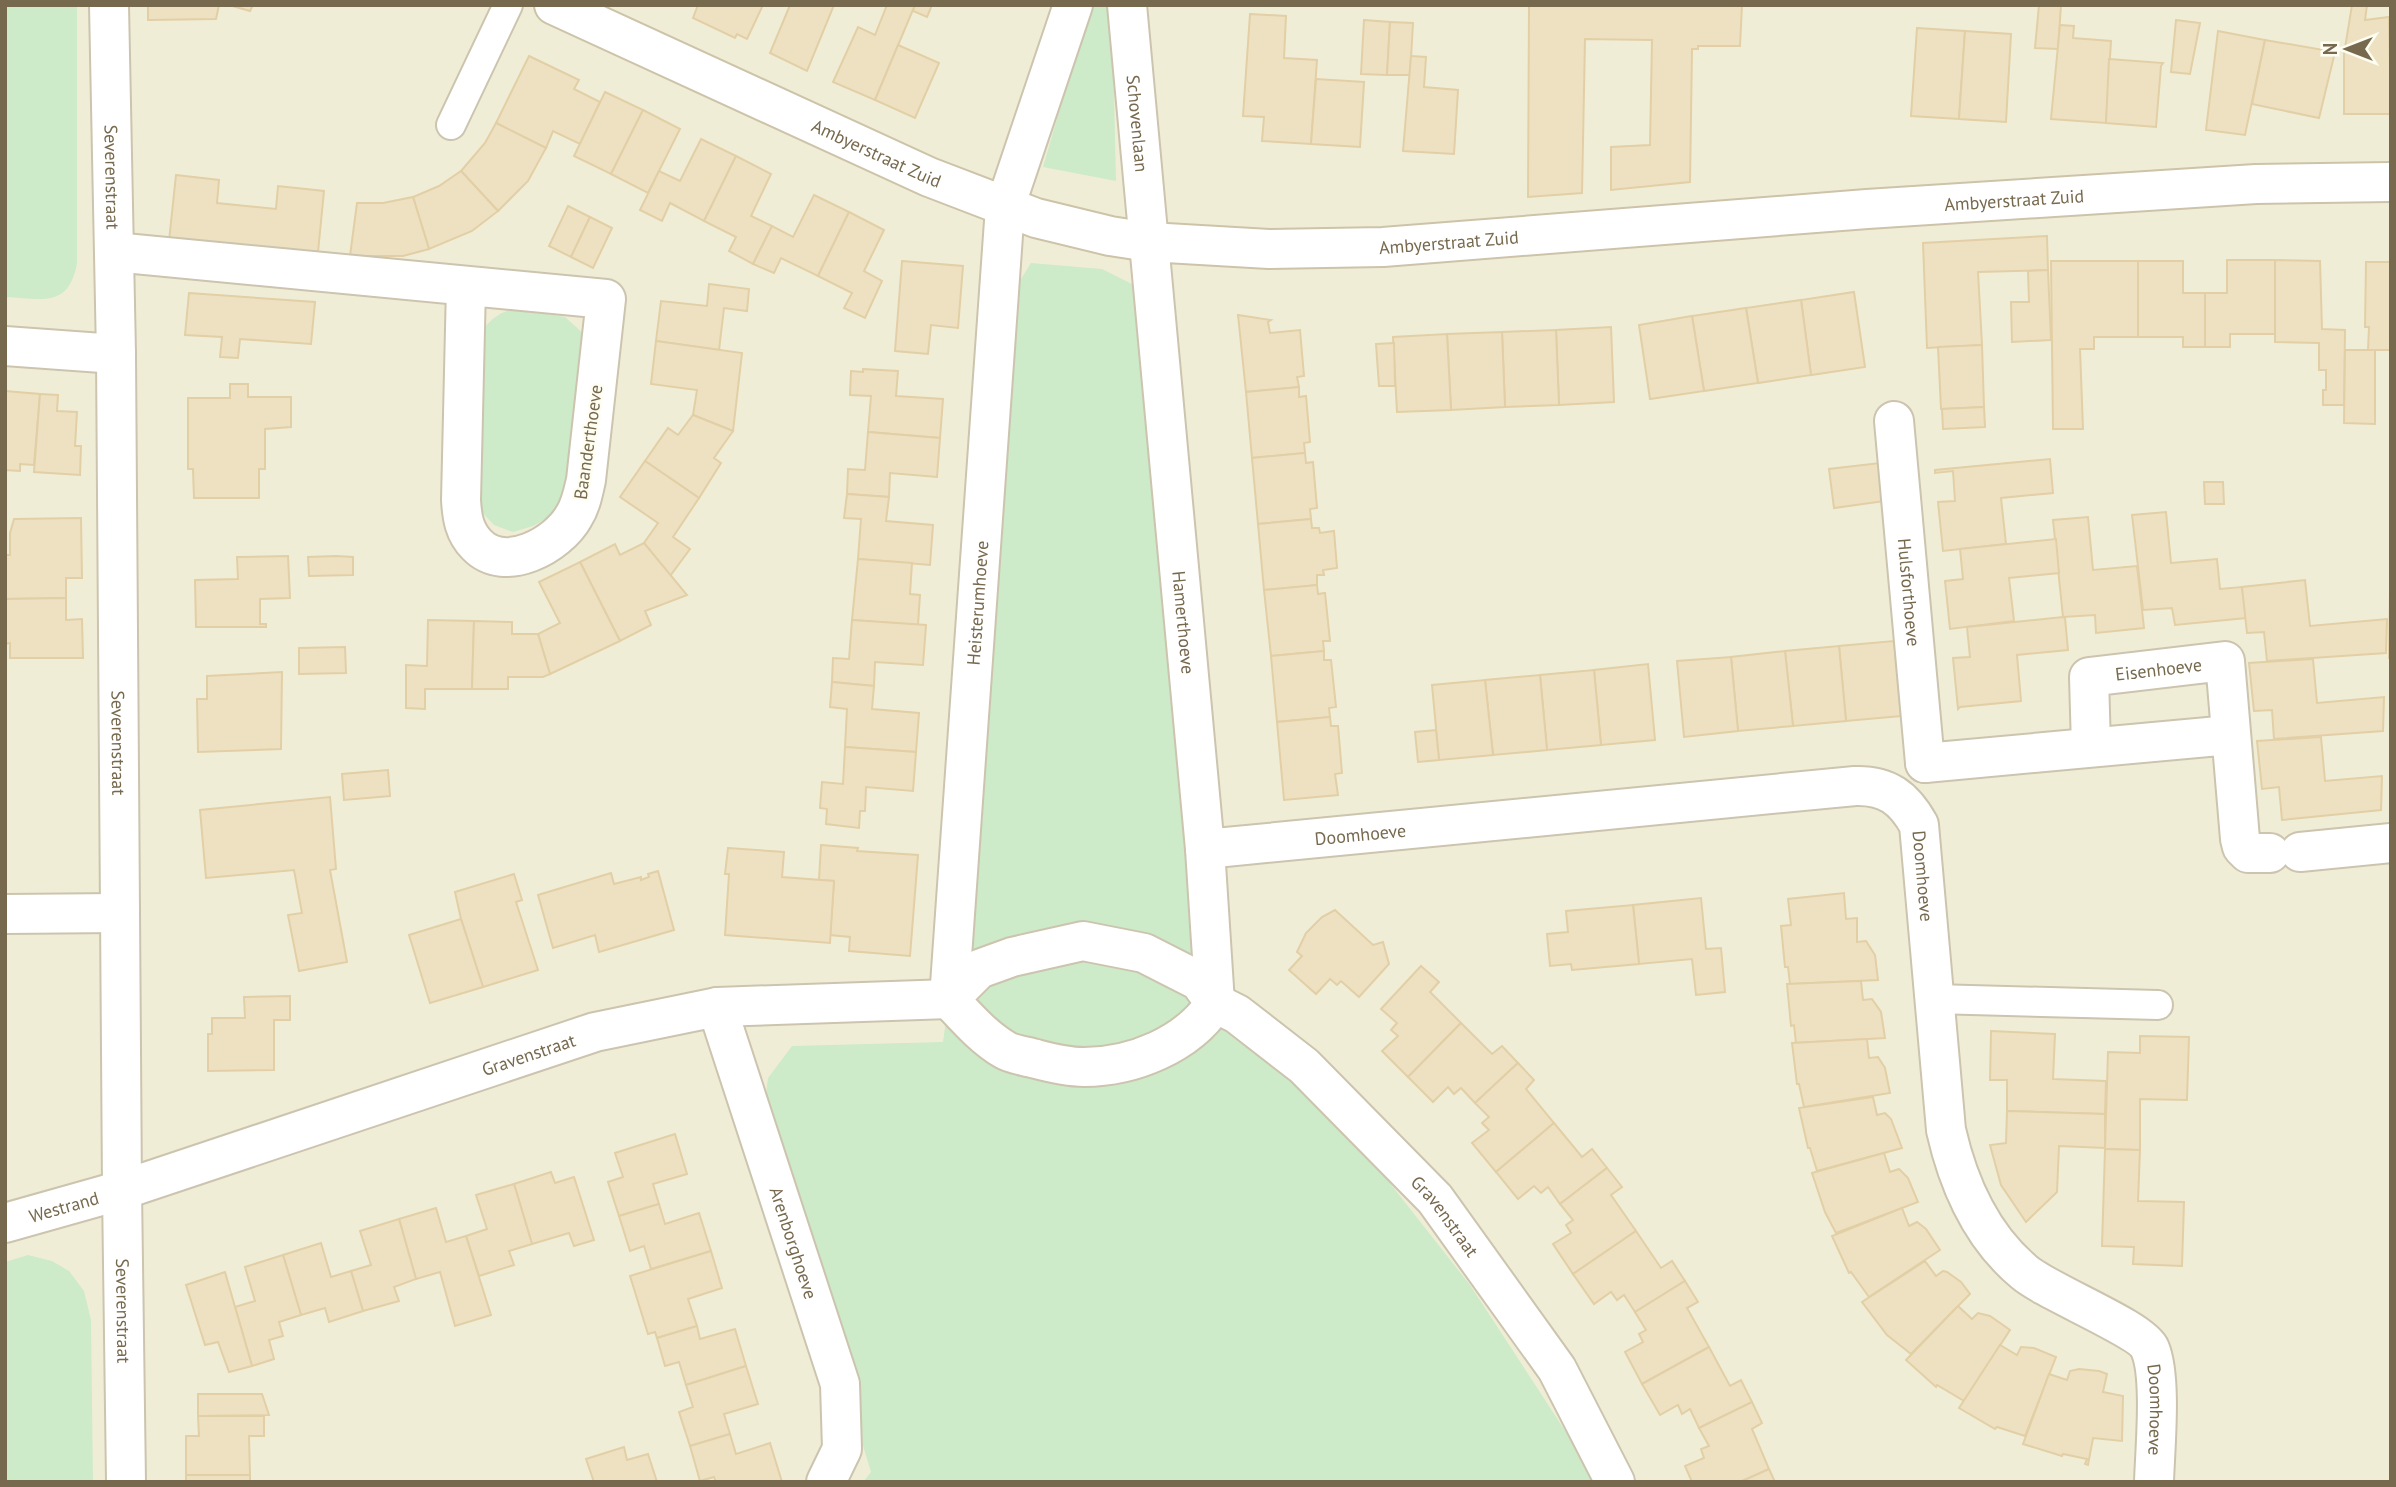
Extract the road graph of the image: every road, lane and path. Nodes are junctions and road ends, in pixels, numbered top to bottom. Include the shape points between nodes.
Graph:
1 (109, 5) edge
2 (508, 5) edge
3 (554, 5) edge
4 (1073, 5) edge
5 (1127, 5) edge
6 (451, 125) dead end
7 (2391, 182) edge
8 (1005, 207) junction
9 (1149, 242) junction
10 (114, 252) junction
11 (466, 286) junction
12 (5, 346) edge
13 (116, 354) junction
14 (1894, 421) dead end
15 (2230, 735) junction
16 (2091, 747) junction
17 (1925, 763) junction
18 (1890, 792) junction
19 (2391, 843) edge
20 (1205, 849) junction
21 (120, 913) junction
22 (5, 914) edge
23 (949, 999) junction
24 (1934, 999) junction
25 (1215, 1003) junction
26 (2158, 1005) dead end
27 (717, 1007) junction
28 (122, 1190) junction
29 (5, 1223) edge
30 (126, 1482) edge
31 (826, 1482) edge
32 (1615, 1482) edge
33 (2154, 1482) edge

1 - 10 street, Severenstraat
2 - 6 lane
3 - 8 street, Ambyerstraat Zuid via 917,172
4 - 8 street
5 - 9 street, Schovenlaan
7 - 9 street, Ambyerstraat Zuid via 2228,186 1867,209 1383,247 1269,249
8 - 9 street, Ambyerstraat Zuid via 1075,228
8 - 23 street, Heisterumhoeve
9 - 20 street, Hamerthoeve
10 - 11 street, Baanderthoeve
10 - 13 street, Severenstraat
11 - 11 street, Baanderthoeve via 462,519 486,552 525,554 561,532 581,503 606,299
12 - 13 street
13 - 21 street, Severenstraat
14 - 17 street, Hulsforthoeve
15 - 16 street
15 - 16 street, Eisenhoeve via 2225,662 2089,677
15 - 19 street, Eisenhoeve via 2242,847 2248,853
16 - 17 street
17 - 18 street
18 - 20 street, Doomhoeve via 1874,785 1855,786
18 - 24 street, Doomhoeve via 1909,807 1919,825
20 - 25 street, Hamerthoeve
21 - 22 street
21 - 28 street, Severenstraat
23 - 25 street, Gravenstraat via 979,969 1083,941 1144,953 1184,971 1199,981
23 - 25 street via 1006,1051 1085,1067 1142,1059 1187,1034
23 - 27 street, Gravenstraat
24 - 26 lane
24 - 33 street, Doomhoeve via 1946,1130 1970,1203 2024,1272 2150,1346 2156,1372
25 - 32 street, Gravenstraat via 1237,1014 1304,1066 1435,1199 1557,1368
27 - 28 street, Gravenstraat via 595,1032
27 - 31 street, Arenborghoeve via 841,1384 842,1449
28 - 29 street, Westrand
28 - 30 street, Severenstraat

